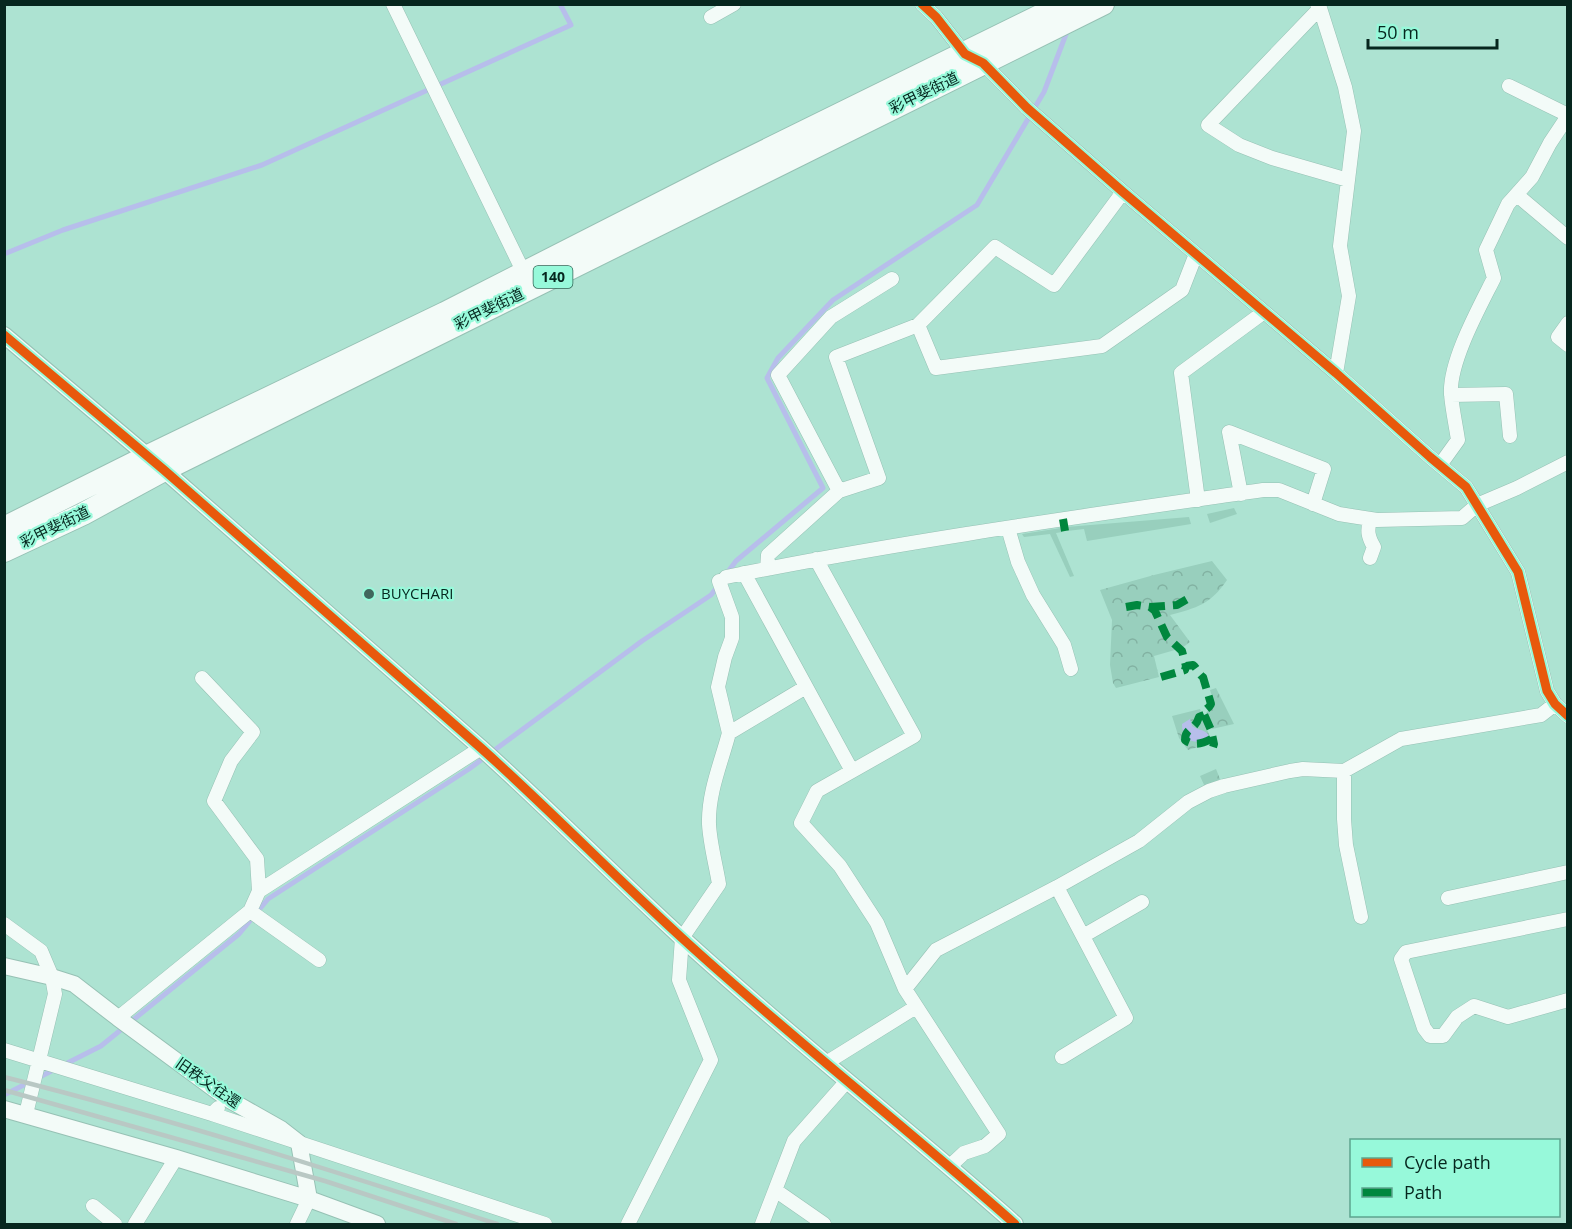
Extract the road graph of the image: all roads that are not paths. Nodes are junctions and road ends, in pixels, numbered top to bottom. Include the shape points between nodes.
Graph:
1 (393, 4) edge
2 (734, 4) edge
3 (922, 4) edge
4 (1064, 4) edge
5 (1103, 4) edge
6 (1318, 6) edge
7 (711, 17) dead end
8 (974, 58) junction
9 (1509, 86) dead end
10 (1568, 115) edge
11 (1348, 180) junction
12 (1123, 192) junction
13 (1517, 195) junction
14 (1568, 238) edge
15 (1196, 254) junction
16 (524, 273) junction
17 (892, 279) dead end
18 (1264, 312) junction
19 (1568, 323) edge
20 (918, 325) junction
21 (4, 335) edge
22 (1568, 345) edge
23 (1336, 373) junction
24 (1451, 395) junction
25 (1510, 436) dead end
26 (1568, 462) edge
27 (156, 463) junction
28 (1440, 465) junction
29 (839, 491) junction
30 (1241, 494) junction
31 (1198, 500) junction
32 (1313, 504) junction
33 (1478, 505) junction
34 (1370, 519) junction
35 (4, 528) edge
36 (1008, 528) junction
37 (4, 551) edge
38 (1370, 558) dead end
39 (816, 559) junction
40 (767, 569) junction
41 (744, 573) junction
42 (1071, 669) dead end
43 (202, 678) dead end
44 (806, 687) junction
45 (1556, 704) junction
46 (1568, 716) edge
47 (729, 733) junction
48 (481, 748) junction
49 (852, 771) junction
50 (1344, 771) junction
51 (1568, 872) edge
52 (1057, 887) junction
53 (259, 891) junction
54 (1448, 898) dead end
55 (1142, 902) dead end
56 (250, 911) junction
57 (1361, 917) dead end
58 (1568, 919) edge
59 (4, 924) edge
60 (1083, 936) junction
61 (682, 938) junction
62 (319, 960) dead end
63 (4, 966) edge
64 (52, 977) junction
65 (905, 989) junction
66 (1568, 1000) edge
67 (916, 1007) junction
68 (118, 1018) junction
69 (4, 1050) edge
70 (1062, 1057) dead end
71 (39, 1060) junction
72 (826, 1063) junction
73 (847, 1081) junction
74 (228, 1099) junction
75 (4, 1109) edge
76 (26, 1114) junction
77 (212, 1114) junction
78 (299, 1143) junction
79 (176, 1158) junction
80 (950, 1167) junction
81 (775, 1190) junction
82 (309, 1199) junction
83 (93, 1206) dead end
84 (115, 1224) edge
85 (135, 1224) edge
86 (297, 1224) edge
87 (377, 1224) edge
88 (545, 1224) edge
89 (628, 1224) edge
90 (762, 1224) edge
91 (824, 1224) edge
92 (1015, 1224) edge

1 - 16 street
2 - 7 street
3 - 8 street
4 - 8 highway, 彩甲斐街道 / 140
5 - 8 highway, 彩甲斐街道 / 140
6 - 11 street via 1345,87 1354,131
6 - 11 street via 1208,126 1239,145 1272,158
8 - 12 street
8 - 16 highway, 彩甲斐街道 / 140 via 720,173
8 - 27 highway, 彩甲斐街道 / 140
9 - 10 street
10 - 13 street
11 - 23 street via 1340,246 1349,296
12 - 15 street
12 - 20 street via 1054,285 995,247
13 - 14 street
13 - 24 street via 1486,250 1494,278 1452,374
15 - 18 street
15 - 20 street via 1182,290 1102,346 936,368
16 - 27 highway, 彩甲斐街道 / 140
17 - 29 street via 831,317 778,375
18 - 23 street
18 - 31 street via 1181,373
19 - 22 street via 1557,337
20 - 29 street via 836,357 879,478
21 - 27 street
23 - 28 street
24 - 25 street via 1506,394
24 - 28 street via 1458,440
26 - 33 street
27 - 35 highway, 彩甲斐街道 / 140
27 - 37 highway, 彩甲斐街道 / 140 via 83,514
27 - 48 street
28 - 33 street via 1466,487
29 - 40 street via 768,555
30 - 31 street
30 - 32 street via 1279,490
30 - 32 street via 1229,432 1324,469
31 - 36 street
32 - 34 street via 1339,514
33 - 34 street via 1462,518
33 - 45 street via 1518,572 1547,691
34 - 38 street via 1368,537 1374,547
36 - 39 street
36 - 42 street via 1018,562 1064,645
39 - 40 street
39 - 49 street via 914,736
40 - 41 street
41 - 44 street
41 - 47 street via 723,579 732,617 732,638 718,687
43 - 53 street via 253,732 231,761 214,801 257,859
44 - 47 street
44 - 49 street
45 - 46 street
45 - 50 street via 1541,715 1401,739
47 - 61 street via 710,806 709,826 720,884
48 - 53 street
48 - 61 street
49 - 65 street via 817,791 801,824 840,866 877,923
50 - 52 street via 1303,769 1209,791 1188,801 1139,842
50 - 57 street via 1346,845
51 - 54 street
52 - 60 street
52 - 65 street via 936,950
53 - 56 street
55 - 60 street
56 - 62 street
56 - 68 street
58 - 66 street via 1406,952 1401,960 1424,1029 1430,1036 1443,1036 1457,1017 1474,1006 1508,1017
59 - 64 street via 42,951
60 - 70 street via 1126,1018
61 - 72 street
61 - 89 street via 679,980 711,1060
63 - 64 street, 旧秩父往還
64 - 68 street, 旧秩父往還 via 74,984
64 - 71 street via 55,994
65 - 67 street
67 - 72 street
67 - 80 street via 999,1134 985,1146 964,1153
68 - 74 street, 旧秩父往還
69 - 71 street
71 - 76 street
71 - 77 street
72 - 73 street
73 - 80 street
73 - 81 street via 794,1141
74 - 77 street
74 - 78 street, 旧秩父往還
75 - 76 street
76 - 79 street
77 - 78 street
78 - 82 street
78 - 88 street
79 - 82 street
79 - 85 street
80 - 92 street
81 - 90 street
81 - 91 street
82 - 86 street
82 - 87 street
83 - 84 street

